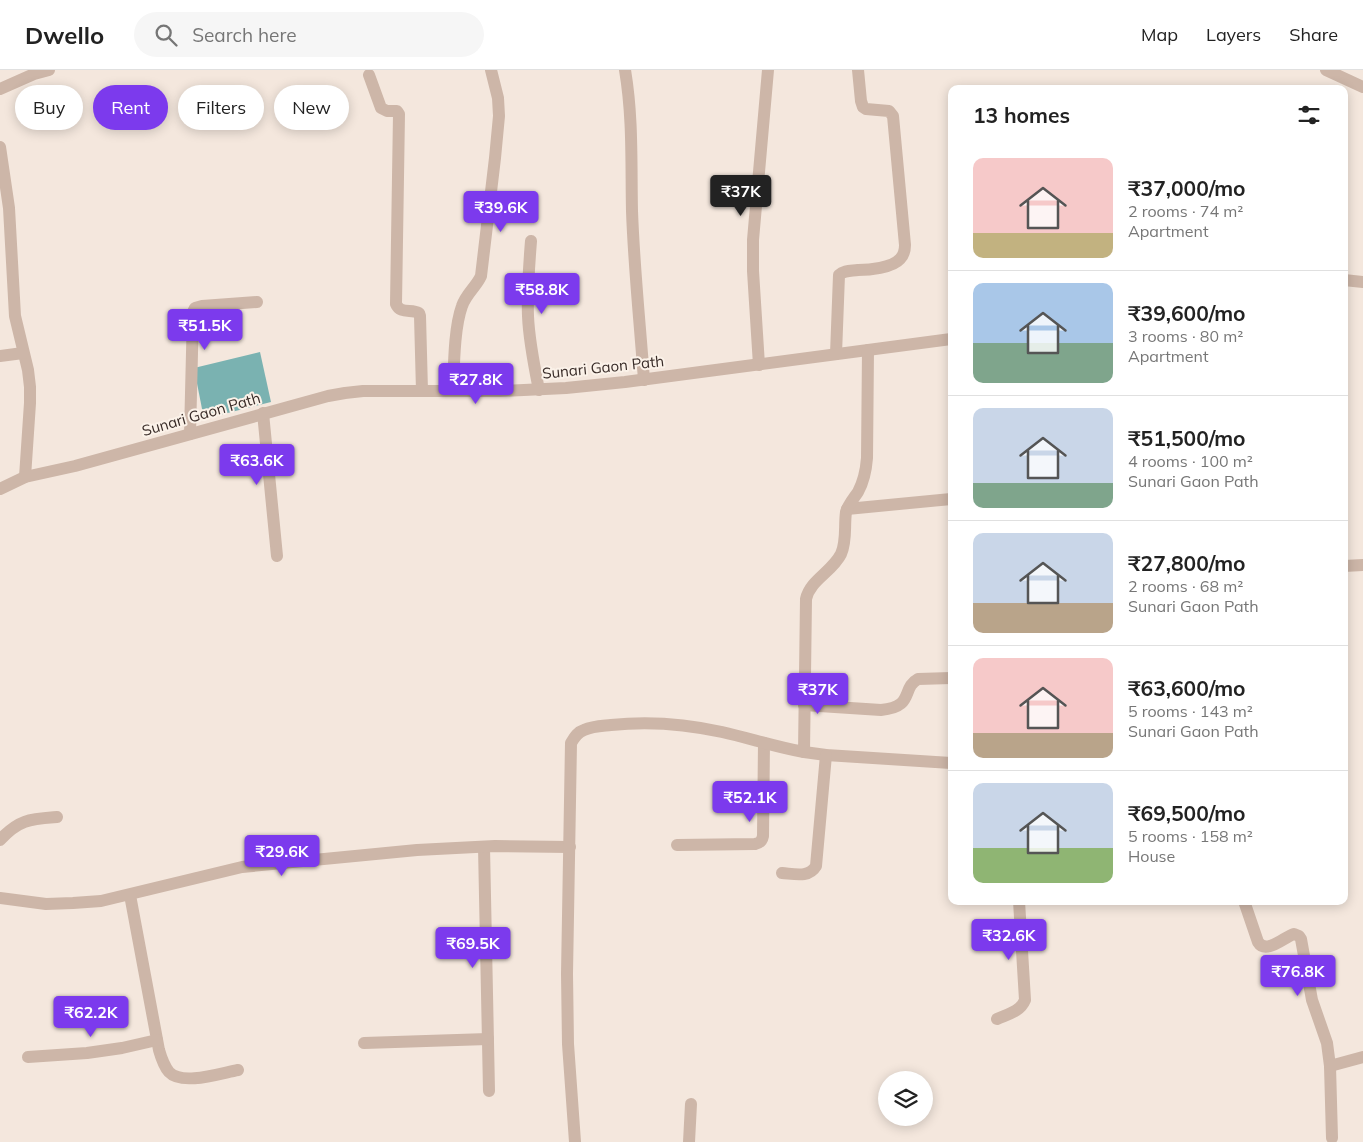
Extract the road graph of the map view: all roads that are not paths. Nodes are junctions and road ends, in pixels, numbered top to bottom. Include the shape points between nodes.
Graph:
1 (49, 70) edge
2 (491, 70) edge
3 (625, 70) edge
4 (768, 70) edge
5 (858, 70) edge
6 (1326, 70) edge
7 (369, 75) dead end
8 (1363, 87) edge
9 (0, 89) edge
10 (0, 147) edge
11 (531, 241) dead end
12 (1348, 280) edge
13 (1363, 282) edge
14 (258, 302) dead end
15 (948, 339) edge
16 (868, 350) junction
17 (23, 353) junction
18 (836, 354) junction
19 (0, 356) edge
20 (759, 365) junction
21 (644, 380) junction
22 (539, 390) junction
23 (422, 391) junction
24 (453, 391) junction
25 (264, 413) junction
26 (190, 434) junction
27 (25, 478) junction
28 (0, 489) edge
29 (948, 499) edge
30 (847, 509) junction
31 (278, 556) dead end
32 (1348, 566) edge
33 (1363, 566) edge
34 (948, 678) edge
35 (804, 705) junction
36 (764, 743) junction
37 (804, 752) junction
38 (826, 755) junction
39 (948, 763) edge
40 (58, 817) dead end
41 (0, 840) edge
42 (676, 845) dead end
43 (484, 847) junction
44 (570, 847) junction
45 (782, 873) dead end
46 (130, 895) junction
47 (0, 898) edge
48 (1018, 905) edge
49 (1245, 905) edge
50 (997, 1019) dead end
51 (488, 1039) junction
52 (157, 1040) junction
53 (364, 1043) dead end
54 (1363, 1057) edge
55 (28, 1058) dead end
56 (1330, 1066) junction
57 (238, 1070) dead end
58 (489, 1091) dead end
59 (691, 1104) dead end
60 (1332, 1138) dead end
61 (575, 1142) edge
62 (689, 1142) edge

1 - 9 street
2 - 24 street via 499,116 488,222 481,276 467,295 459,315
3 - 21 street via 631,126 634,250
4 - 20 street via 753,240
5 - 18 street via 863,107 892,112 905,245 902,258 896,263 870,270 844,271 839,275
6 - 8 street
7 - 23 street via 382,108 399,114 396,304 401,310 416,312 420,316
10 - 17 street via 9,208 15,316
11 - 22 street via 528,317
12 - 13 street
14 - 26 street via 195,308
15 - 16 street, Sunari Gaon Path
16 - 18 street, Sunari Gaon Path
16 - 30 street via 865,476
17 - 19 street
17 - 27 street via 30,387
18 - 20 street, Sunari Gaon Path
20 - 21 street, Sunari Gaon Path
21 - 22 street, Sunari Gaon Path
22 - 24 street, Sunari Gaon Path
23 - 24 street, Sunari Gaon Path
23 - 25 street, Sunari Gaon Path via 345,392
25 - 26 street, Sunari Gaon Path
25 - 31 street
26 - 27 street, Sunari Gaon Path
27 - 28 street, Sunari Gaon Path
29 - 30 street
30 - 35 street via 842,552 836,563 807,592
32 - 33 street
34 - 35 street via 914,681 904,701 889,709
35 - 37 street
36 - 37 street
36 - 42 street via 762,840 755,844
36 - 44 street via 683,726 632,723 584,730 571,742
37 - 38 street
38 - 39 street
38 - 45 street via 816,866 807,874
40 - 41 street via 21,823
43 - 44 street
43 - 46 street via 417,850 242,867
43 - 51 street
44 - 61 street via 568,1034
46 - 47 street via 73,904
46 - 52 street
48 - 50 street via 1025,1000 1018,1010
49 - 56 street via 1260,946 1270,946 1294,934 1299,936
51 - 53 street
51 - 58 street
52 - 55 street via 87,1053
52 - 57 street via 163,1062 177,1077 195,1078
54 - 56 street
56 - 60 street
59 - 62 street

